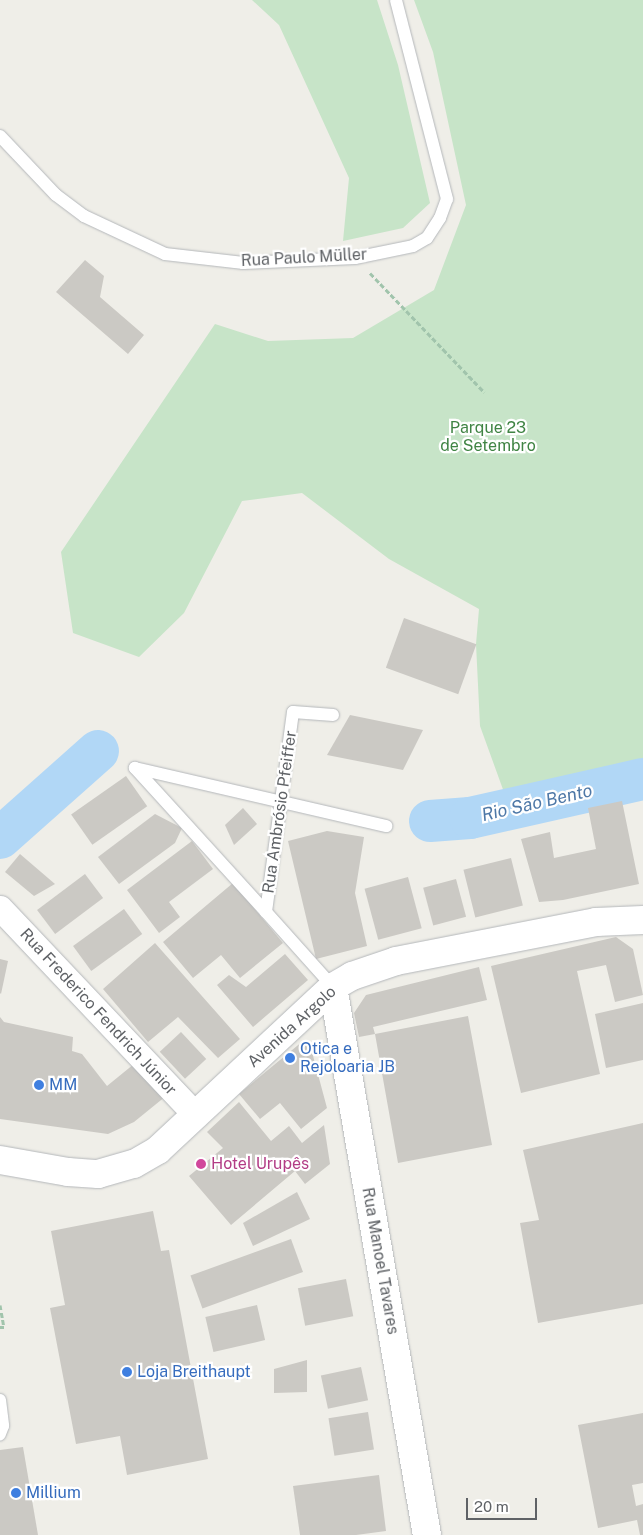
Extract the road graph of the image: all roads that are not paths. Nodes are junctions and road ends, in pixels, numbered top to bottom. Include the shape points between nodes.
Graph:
1 (396, 0) edge
2 (0, 136) edge
3 (333, 715) dead end
4 (282, 801) junction
5 (386, 826) dead end
6 (0, 908) edge
7 (266, 912) junction
8 (643, 920) edge
9 (333, 987) junction
10 (196, 1115) junction
11 (0, 1160) edge
12 (0, 1400) edge
13 (0, 1434) edge
14 (427, 1535) edge

1 - 2 lane, Rua Paulo Müller via 447,199 427,238 413,246 356,258 243,263 165,254 84,216 56,195
3 - 4 lane, Rua Ambrósio Pfeiffer via 293,712
4 - 5 lane
4 - 7 lane, Rua Ambrósio Pfeiffer
4 - 7 lane via 135,768
6 - 10 street, Rua Frederico Fendrich Júnior
7 - 9 lane, Rua Ambrósio Pfeiffer
8 - 9 main road, Avenida Argolo via 596,922 396,961 352,976
9 - 10 main road, Avenida Argolo
9 - 14 main road, Rua Manoel Tavares
10 - 11 main road, Avenida Argolo via 158,1150 115,1171 98,1174 68,1172
12 - 13 lane via 3,1426

